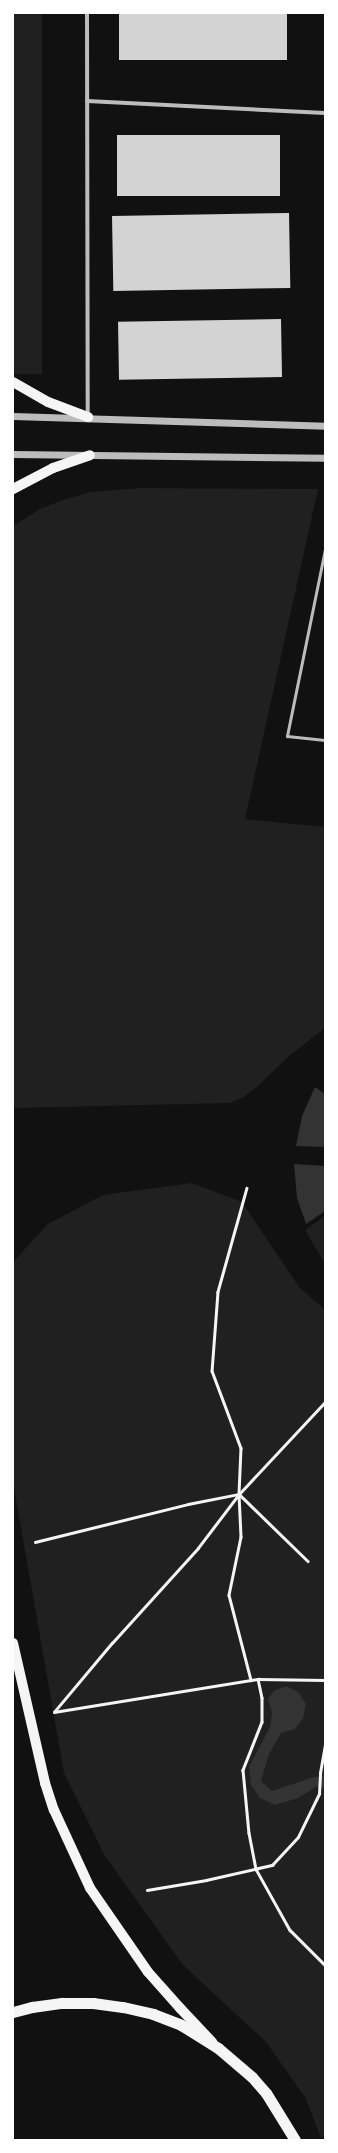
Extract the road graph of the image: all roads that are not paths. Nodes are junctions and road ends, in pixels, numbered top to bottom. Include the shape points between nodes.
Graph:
1 (87, 13) edge
2 (87, 101) junction
3 (325, 113) edge
4 (13, 382) edge
5 (13, 416) edge
6 (88, 417) junction
7 (325, 426) edge
8 (13, 454) edge
9 (90, 455) junction
10 (325, 458) edge
11 (13, 489) edge
12 (325, 549) edge
13 (325, 740) edge
14 (13, 1643) edge
15 (13, 2012) edge
16 (218, 2048) junction
17 (295, 2140) edge

1 - 2 street
2 - 3 street
2 - 6 street
4 - 6 main road via 48,402
5 - 6 street
6 - 7 street
8 - 9 street
9 - 10 street
9 - 11 main road via 53,468
12 - 13 lane via 288,736
14 - 16 main road via 45,1783 56,1816 90,1888 148,1972
15 - 16 highway via 62,2003 123,2006 153,2014 181,2026
16 - 17 highway via 239,2064 266,2093

